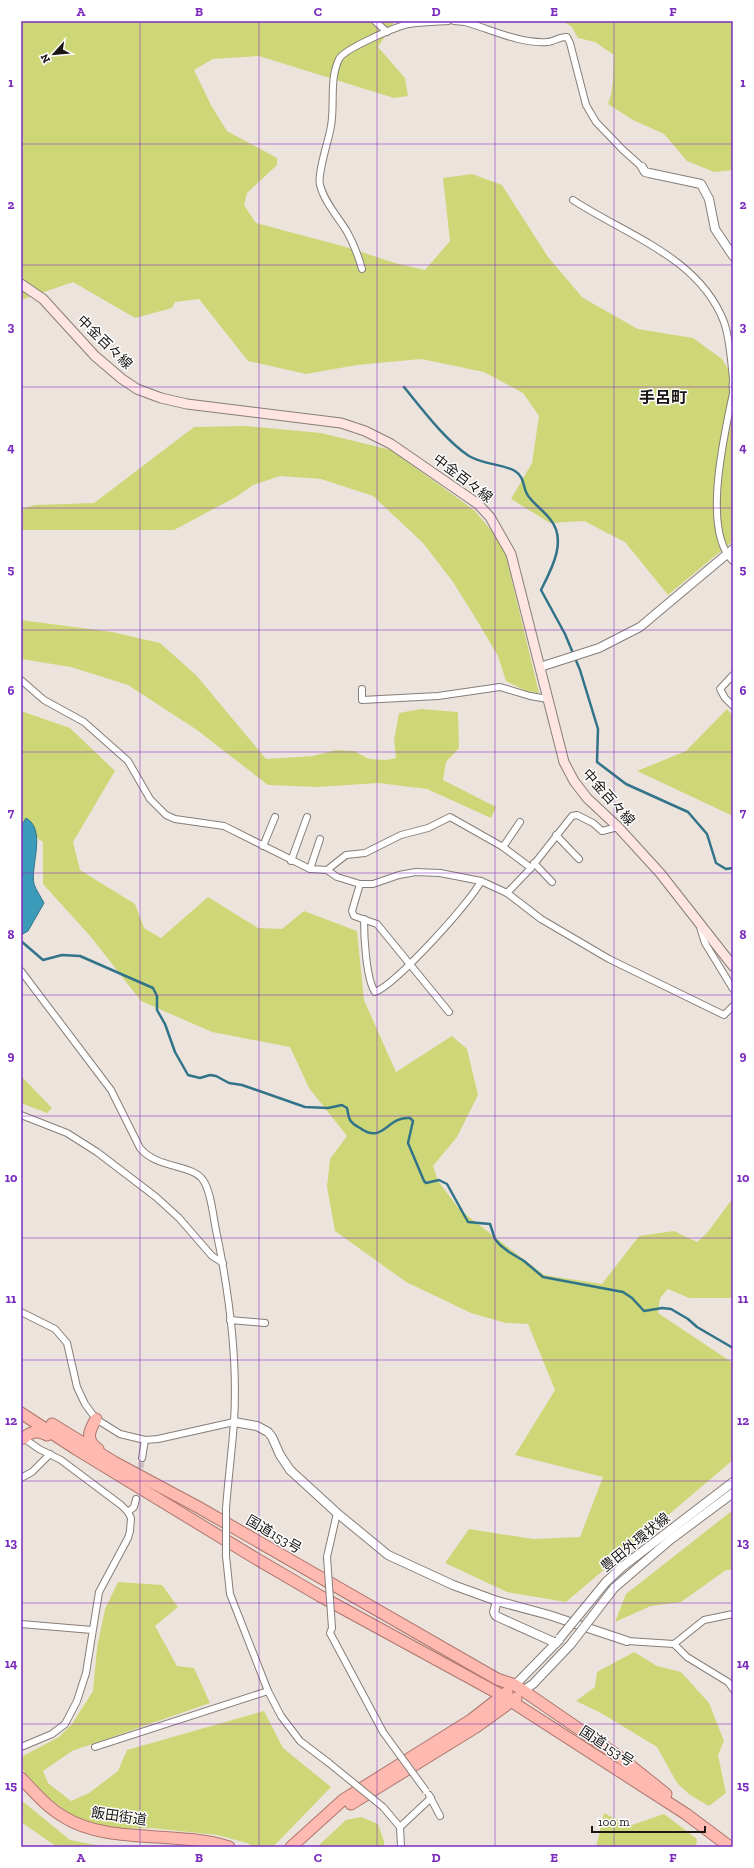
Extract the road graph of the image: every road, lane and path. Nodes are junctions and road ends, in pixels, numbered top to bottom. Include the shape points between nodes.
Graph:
1 (375, 21) edge
2 (448, 21) edge
3 (454, 21) edge
4 (387, 32) junction
5 (642, 166) joint
6 (573, 200) dead end
7 (733, 256) edge
8 (362, 269) dead end
9 (21, 284) edge
10 (733, 392) edge
11 (733, 548) edge
12 (726, 554) junction
13 (733, 561) edge
14 (540, 667) junction
15 (733, 675) edge
16 (21, 680) edge
17 (362, 689) dead end
18 (548, 699) junction
19 (733, 706) edge
20 (275, 816) dead end
21 (307, 817) dead end
22 (520, 822) dead end
23 (618, 827) junction
24 (556, 836) junction
25 (320, 839) dead end
26 (263, 846) junction
27 (503, 847) junction
28 (579, 859) dead end
29 (291, 861) junction
30 (532, 866) junction
31 (310, 869) junction
32 (326, 870) junction
33 (481, 882) junction
34 (552, 882) dead end
35 (360, 884) junction
36 (506, 893) junction
37 (364, 919) junction
38 (698, 922) junction
39 (409, 964) junction
40 (733, 966) edge
41 (21, 971) edge
42 (733, 989) edge
43 (733, 1006) edge
44 (449, 1012) dead end
45 (21, 1115) edge
46 (223, 1263) junction
47 (21, 1312) edge
48 (230, 1320) junction
49 (265, 1323) dead end
50 (21, 1404) edge
51 (21, 1413) edge
52 (41, 1418) junction
53 (96, 1419) junction
54 (234, 1422) junction
55 (22, 1437) edge
56 (145, 1440) junction
57 (76, 1449) junction
58 (50, 1454) junction
59 (142, 1458) tunnel mouth
60 (136, 1474) junction
61 (733, 1477) edge
62 (21, 1478) edge
63 (733, 1482) edge
64 (733, 1493) edge
65 (136, 1498) dead end
66 (709, 1500) junction
67 (128, 1512) junction
68 (337, 1513) junction
69 (497, 1601) junction
70 (733, 1614) edge
71 (21, 1624) edge
72 (92, 1630) junction
73 (558, 1640) junction
74 (627, 1641) joint
75 (674, 1644) junction
76 (519, 1688) junction
77 (733, 1689) edge
78 (268, 1692) junction
79 (507, 1699) junction
80 (21, 1747) edge
81 (95, 1747) dead end
82 (21, 1778) edge
83 (431, 1798) junction
84 (686, 1814) junction
85 (440, 1816) dead end
86 (400, 1827) junction
87 (229, 1847) edge
88 (291, 1847) edge
89 (300, 1847) edge
90 (401, 1847) edge
91 (730, 1847) edge

1 - 4 street
2 - 4 street via 408,24
3 - 5 street via 526,41 547,42 567,37 586,105 596,122
4 - 8 street via 340,58 333,84 331,126 320,170 319,185 354,246
5 - 7 street via 649,174 701,184 709,199 715,229
6 - 10 street via 670,256 713,299 724,323 728,340
9 - 14 main road, 中金百々線 via 43,299 95,356 137,389 188,404 341,423 365,431 391,444 478,504 498,528 511,554
10 - 12 street via 718,470 719,532
11 - 12 street
12 - 13 street
12 - 14 street via 640,627 599,648
14 - 18 main road, 中金百々線
15 - 19 street via 720,689
16 - 26 street via 44,700 84,722 128,761 150,799 166,815 175,819 224,826
17 - 18 street via 362,700 438,696 500,687
18 - 23 main road, 中金百々線 via 564,762 574,781 587,798
20 - 26 street
21 - 29 street
22 - 27 street
23 - 24 street via 602,831 577,815 572,816
23 - 38 main road, 中金百々線 via 660,873
24 - 28 street
24 - 30 street
25 - 31 street
26 - 29 street
27 - 30 street
27 - 32 street via 450,817 428,828 401,835 365,852 346,855
29 - 31 street
30 - 34 street
30 - 36 street
31 - 32 street
32 - 35 street via 337,877
33 - 35 street via 446,874 416,872 373,884
33 - 36 street
33 - 39 street via 456,916
35 - 37 street via 352,911 354,916
36 - 43 street via 541,919 609,959 724,1015
37 - 39 street via 376,922
37 - 39 street via 368,965 375,992
38 - 40 main road, 中金百々線
38 - 42 street via 705,943
39 - 44 street
41 - 46 street via 111,1090 145,1155 157,1162 196,1173 204,1180
45 - 46 street via 67,1133 87,1145 156,1197 179,1218 212,1256
46 - 48 street
47 - 53 street via 55,1329 67,1343 78,1392
48 - 49 street
48 - 54 street
50 - 52 highway, 国道153号
51 - 57 highway, 国道153号
52 - 53 highway via 73,1432 82,1430
52 - 60 highway, 国道153号
53 - 56 street via 120,1434
53 - 60 highway via 89,1433 93,1446
54 - 56 street
54 - 68 street via 257,1426 268,1432 290,1470
54 - 78 street, bridge via 226,1510 226,1556 230,1594
55 - 57 highway via 38,1431
55 - 58 street
56 - 59 street
57 - 79 highway, 国道153号 via 320,1596
58 - 62 street via 32,1472
58 - 67 street via 74,1469
60 - 76 highway, 国道153号 via 405,1624 497,1679
61 - 66 street
63 - 66 street, 豊田外環状線
64 - 76 street, 豊田外環状線, bridge via 670,1540 614,1588 571,1644 533,1684
65 - 67 street via 134,1507
66 - 73 street, 豊田外環状線, bridge via 622,1567 606,1582
67 - 72 street via 131,1525 128,1538 99,1592
68 - 69 street via 388,1555 453,1585
68 - 83 street, bridge via 327,1557 332,1628 330,1633 383,1732
69 - 73 street via 494,1612 496,1616
69 - 74 street
70 - 75 street via 704,1620
71 - 72 street
72 - 80 street via 86,1673 77,1701 65,1724 52,1734
73 - 76 street, 豊田外環状線
74 - 75 street
75 - 77 street via 687,1657 728,1682
76 - 79 highway
76 - 84 highway, 国道153号 via 621,1758
78 - 81 street
78 - 86 street, bridge via 281,1716 300,1741 383,1807
79 - 84 highway, 国道153号
79 - 88 highway via 344,1800
79 - 89 highway via 454,1741 352,1803
82 - 87 highway, 飯田街道 via 51,1809 90,1829 199,1839
83 - 85 street
83 - 86 street
84 - 91 highway, 国道153号
86 - 90 street

